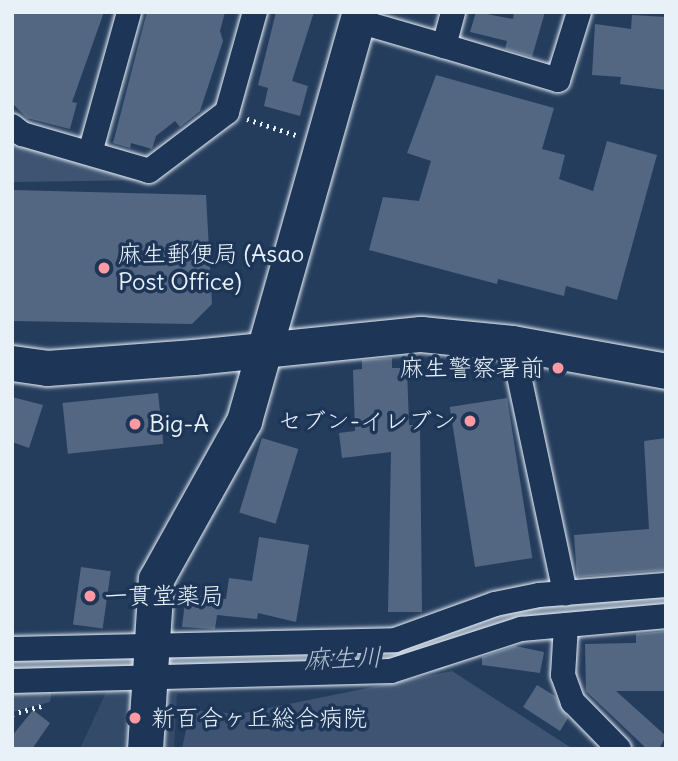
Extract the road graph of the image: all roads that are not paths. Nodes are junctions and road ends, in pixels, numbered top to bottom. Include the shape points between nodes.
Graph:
1 (129, 12) edge
2 (255, 12) edge
3 (453, 12) edge
4 (579, 12) edge
5 (359, 17) edge
6 (444, 46) junction
7 (12, 125) edge
8 (90, 153) junction
9 (512, 343) junction
10 (270, 346) junction
11 (12, 363) edge
12 (666, 371) edge
13 (666, 585) edge
14 (565, 593) junction
15 (585, 611) junction
16 (666, 616) edge
17 (12, 649) edge
18 (151, 661) junction
19 (12, 681) edge
20 (145, 749) edge
21 (618, 749) edge

1 - 8 street
2 - 8 street via 227,112 149,171
3 - 6 street
4 - 6 street via 558,80
5 - 6 street
5 - 10 street
7 - 8 street via 22,134
9 - 10 street via 421,334
9 - 12 street
9 - 14 street
10 - 11 street via 47,368
10 - 18 street via 244,421 156,579
13 - 15 street
14 - 15 street
14 - 18 street via 495,604 395,640
15 - 16 street
15 - 18 street via 496,635 432,663 391,671
15 - 21 street via 563,675 573,702
17 - 18 street
18 - 19 street
18 - 20 street

